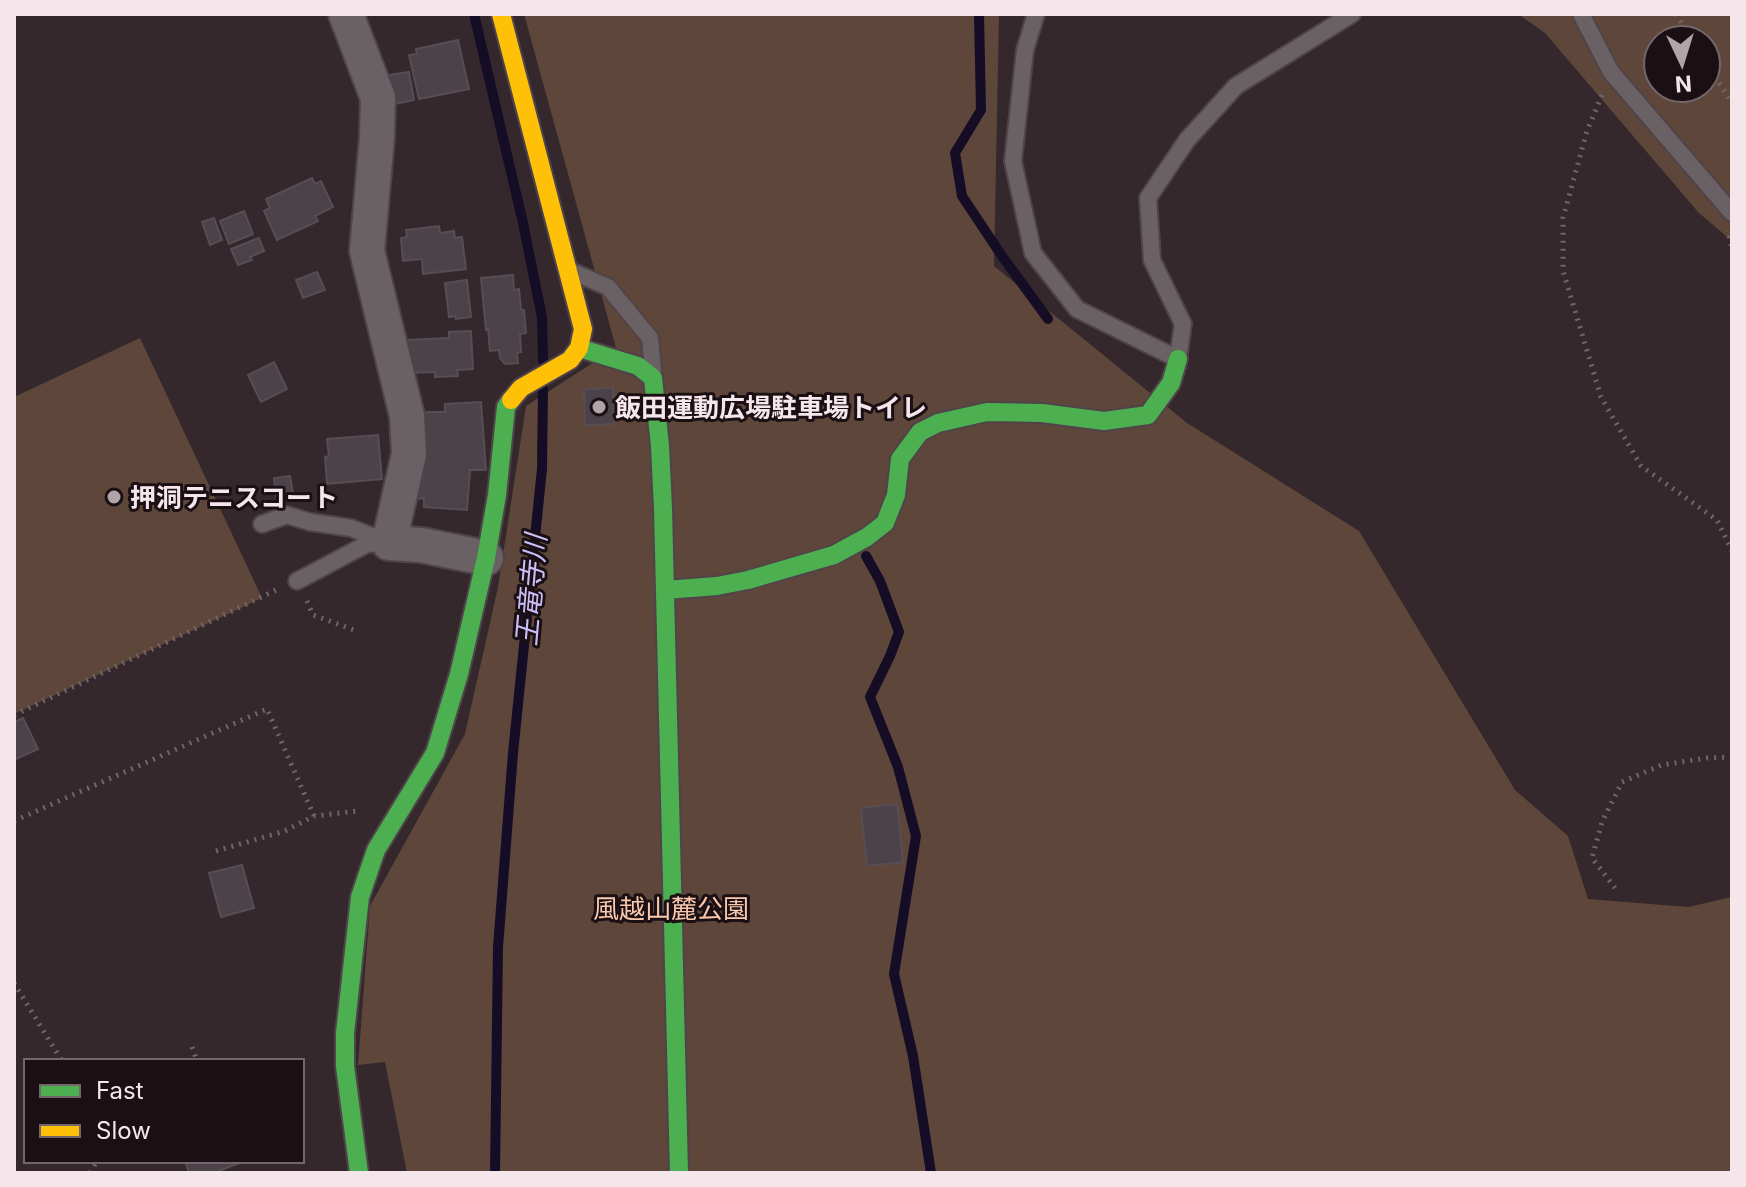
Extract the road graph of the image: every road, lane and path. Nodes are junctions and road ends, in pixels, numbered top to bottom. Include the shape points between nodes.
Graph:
1 (346, 14) edge
2 (501, 14) edge
3 (1036, 14) edge
4 (1352, 14) edge
5 (1581, 14) edge
6 (1611, 72) junction
7 (1732, 213) edge
8 (568, 269) junction
9 (575, 354) junction
10 (1178, 359) junction
11 (653, 378) junction
12 (262, 524) dead end
13 (389, 543) junction
14 (1732, 551) edge
15 (486, 558) junction
16 (297, 581) joint
17 (665, 590) junction
18 (313, 615) dead end
19 (354, 630) dead end
20 (14, 715) edge
21 (1732, 757) edge
22 (408, 797) junction
23 (314, 816) junction
24 (14, 821) edge
25 (216, 851) dead end
26 (1615, 888) dead end
27 (14, 983) edge
28 (192, 1047) dead end
29 (61, 1059) edge
30 (196, 1059) edge
31 (359, 1173) edge
32 (679, 1173) edge

1 - 13 street via 378,98 367,251 407,416 409,454
2 - 8 street
3 - 10 lane via 1025,50 1013,161 1033,253 1077,309
4 - 10 lane via 1236,86 1187,140 1148,198 1152,260 1183,324
5 - 6 lane
6 - 7 lane
6 - 14 path via 1587,131 1563,218 1563,271 1601,397 1641,466 1717,520
8 - 9 street via 583,329
8 - 11 lane via 608,287 650,338
9 - 11 street via 638,366
9 - 15 street via 521,388 506,407
10 - 17 street via 1171,383 1148,415 1104,421 987,412 938,423 920,432 900,459 896,495 885,523 867,537 834,555 748,580
11 - 17 street
12 - 13 lane via 287,515 351,528
13 - 15 street
13 - 16 lane via 367,544
15 - 22 street via 446,671 435,753
16 - 20 path
17 - 32 street
18 - 19 path
21 - 26 path via 1662,765 1622,782 1592,858
22 - 23 path
22 - 31 street via 376,850 360,897 345,1033
23 - 24 path via 267,709
23 - 25 path via 285,831
27 - 29 path
28 - 30 path

